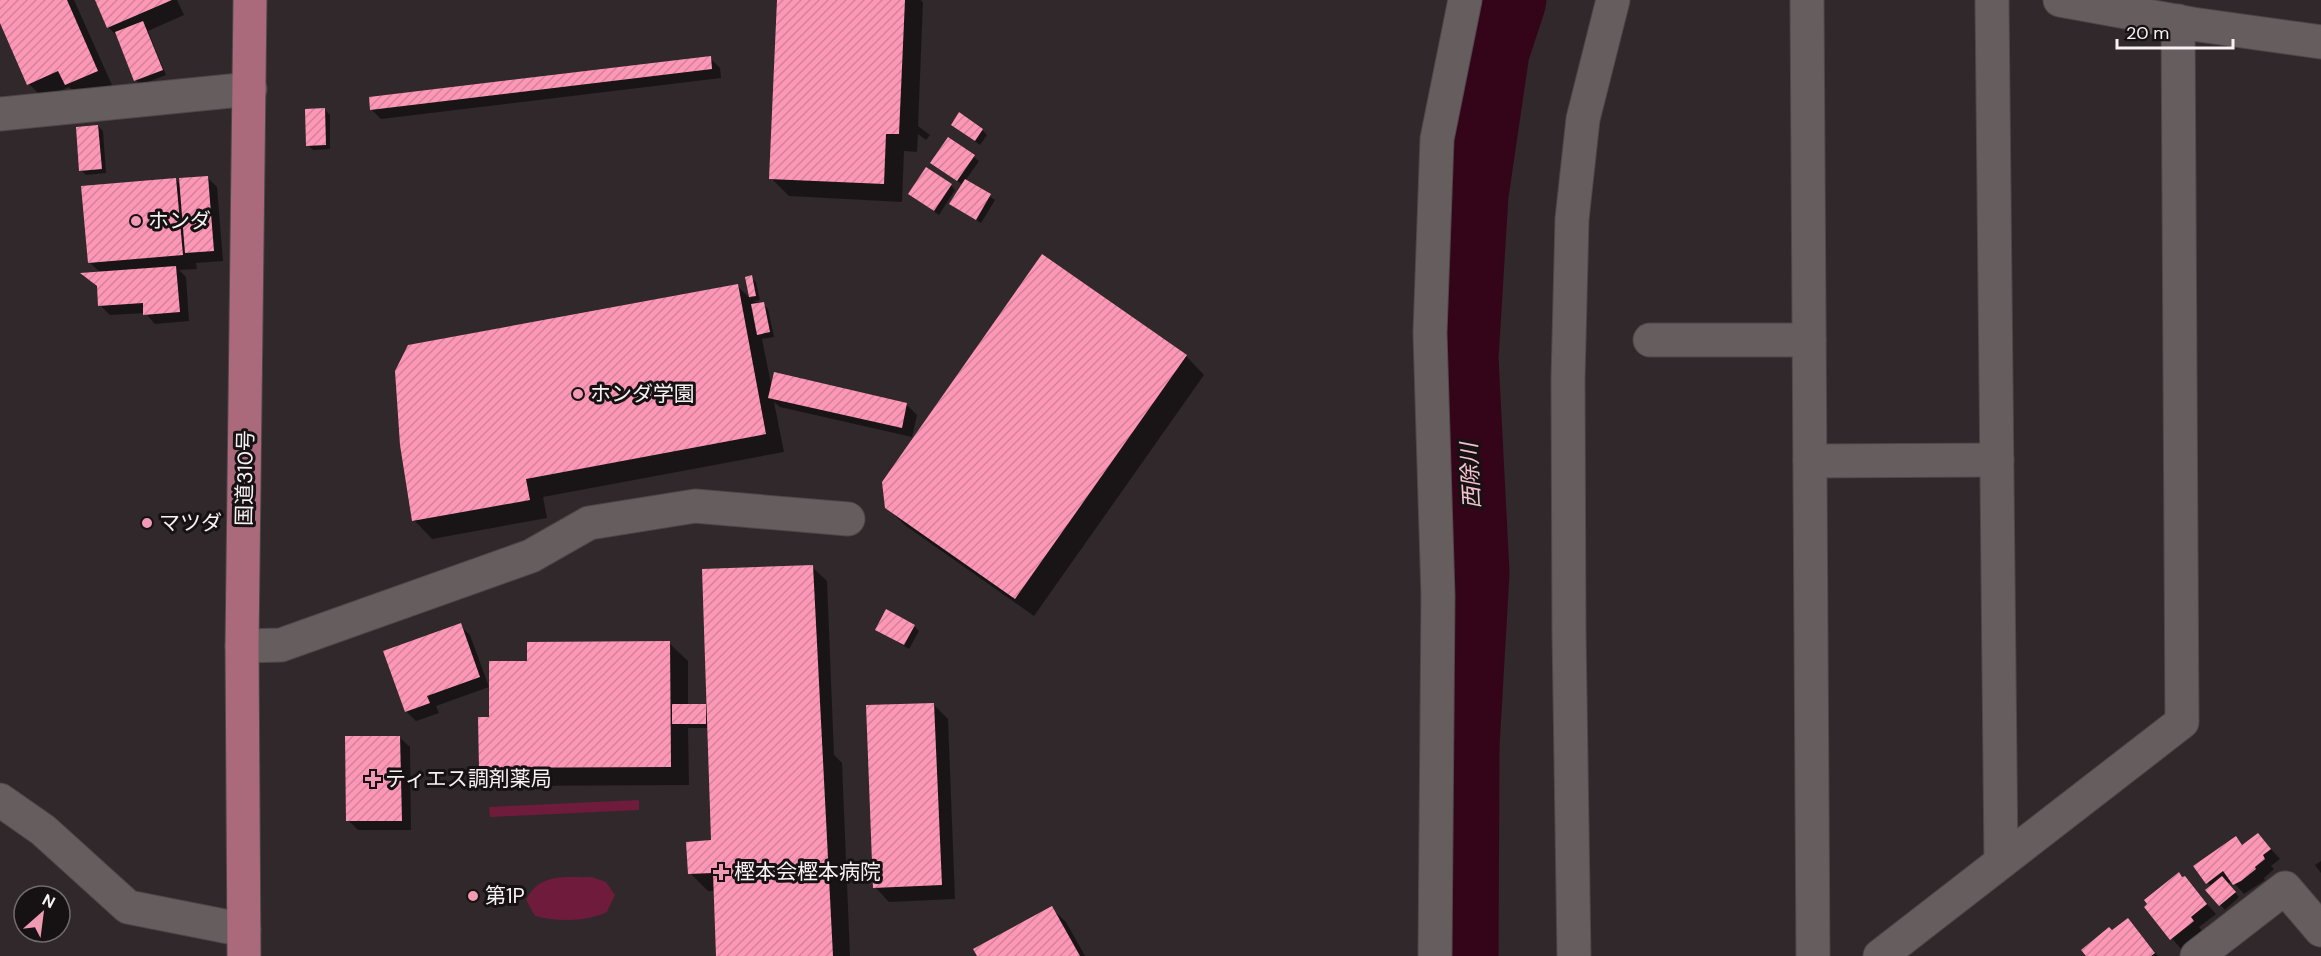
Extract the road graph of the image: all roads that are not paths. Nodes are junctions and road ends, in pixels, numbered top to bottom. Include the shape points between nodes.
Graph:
1 (250, 0) edge
2 (1465, 0) edge
3 (1613, 0) edge
4 (1807, 0) edge
5 (1992, 0) edge
6 (2060, 0) edge
7 (2188, 15) edge
8 (2321, 42) edge
9 (250, 89) junction
10 (0, 114) edge
11 (1650, 340) dead end
12 (1809, 340) junction
13 (1997, 460) junction
14 (1810, 461) junction
15 (848, 519) dead end
16 (242, 646) junction
17 (0, 800) edge
18 (2001, 862) junction
19 (2321, 930) edge
20 (244, 943) edge
21 (1435, 956) edge
22 (1574, 956) edge
23 (1814, 956) edge
24 (1880, 956) edge
25 (2197, 956) edge

1 - 9 highway, 国道310号
2 - 21 street via 1437,138 1430,333 1437,596
3 - 22 street via 1583,119 1572,219 1568,379
4 - 12 street
5 - 13 street
6 - 7 street
7 - 8 street
7 - 18 street via 2182,722
9 - 10 street
9 - 16 highway, 国道310号
11 - 12 street
12 - 14 street
13 - 14 street
13 - 18 street
14 - 23 street
15 - 16 street via 695,506 590,523 531,556 280,645
16 - 20 highway, 国道310号
17 - 20 street via 44,830 128,907
18 - 24 street
19 - 25 street via 2285,888

